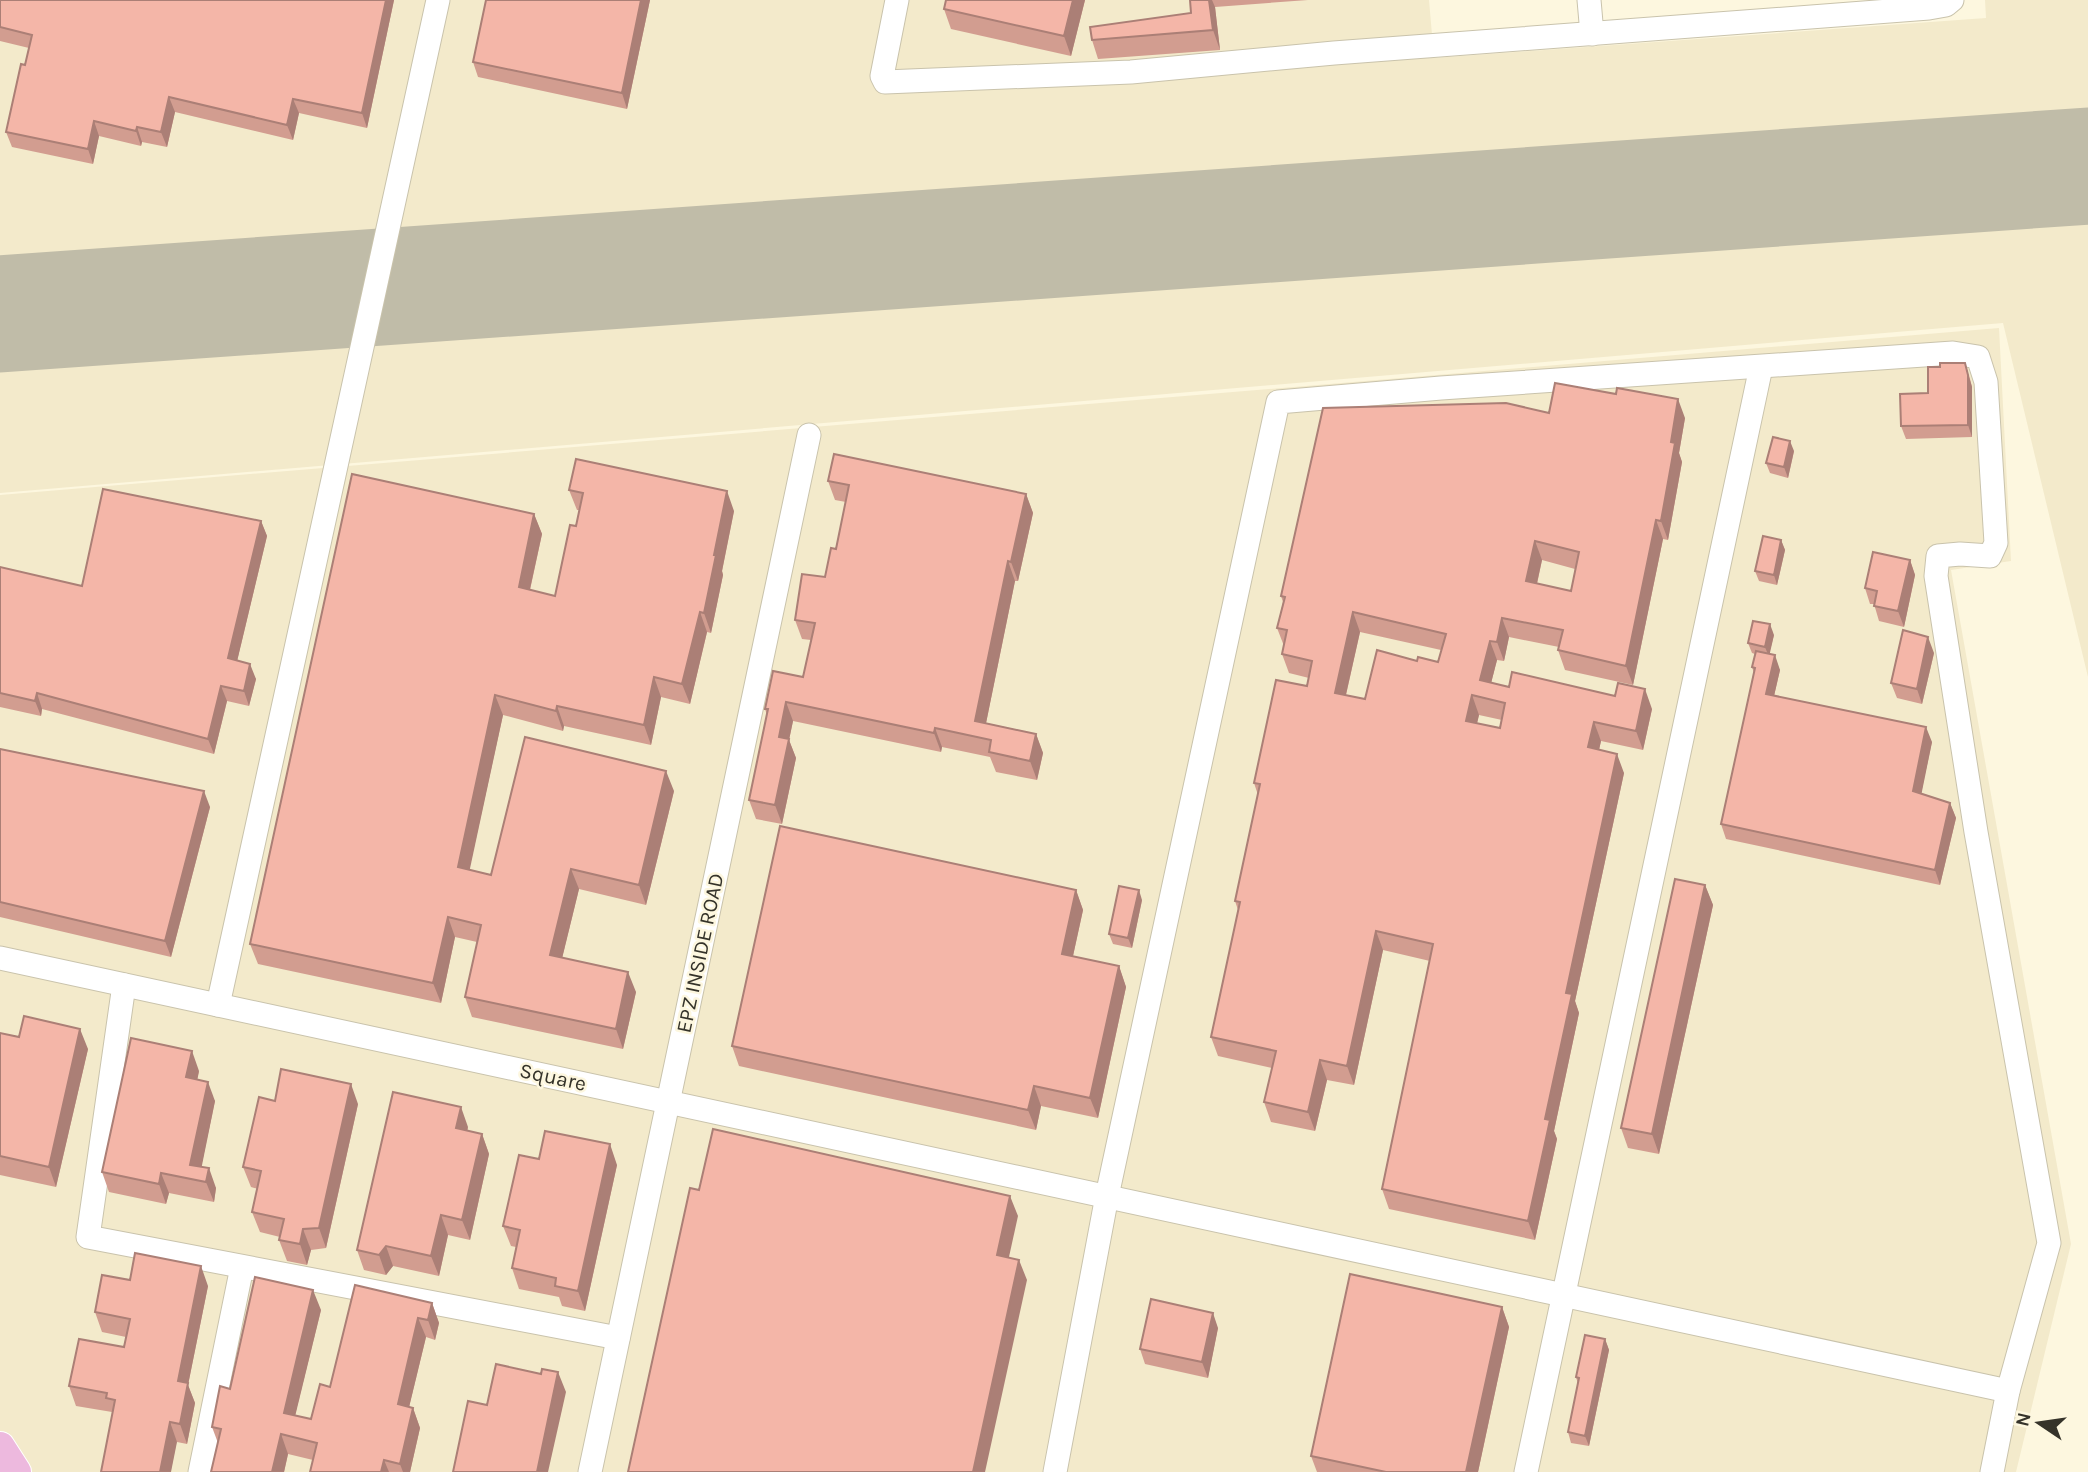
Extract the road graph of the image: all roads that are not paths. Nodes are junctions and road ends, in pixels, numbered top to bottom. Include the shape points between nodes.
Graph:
1 (438, 0) edge
2 (897, 0) edge
3 (1589, 0) edge
4 (1952, 0) edge
5 (1592, 34) junction
6 (1761, 367) junction
7 (809, 435) dead end
8 (0, 958) edge
9 (124, 985) junction
10 (218, 1005) junction
11 (668, 1102) junction
12 (1107, 1196) junction
13 (242, 1267) junction
14 (1564, 1295) junction
15 (618, 1339) junction
16 (2008, 1391) junction
17 (0, 1447) edge
18 (16, 1472) edge
19 (200, 1472) edge
20 (590, 1472) edge
21 (1055, 1472) edge
22 (1526, 1472) edge
23 (1992, 1472) edge

1 - 10 lane
2 - 5 lane via 882,76 885,82 1131,72
3 - 5 lane
4 - 5 lane via 1928,8
6 - 12 lane via 1279,402
6 - 14 lane
6 - 16 lane via 1953,353 1978,357 1986,382 1996,543 1990,556 1938,556 1936,576 2049,1243
7 - 11 lane, EPZ INSIDE ROAD
8 - 9 lane, Square
9 - 10 lane, Square
9 - 13 lane via 88,1237
10 - 11 lane, Square
11 - 12 lane, Square
11 - 15 lane, EPZ INSIDE ROAD
12 - 14 lane, Square
12 - 21 lane
13 - 15 lane
13 - 19 lane
14 - 16 lane, Square
14 - 22 lane
15 - 20 lane, EPZ INSIDE ROAD
16 - 23 lane
17 - 18 main road

